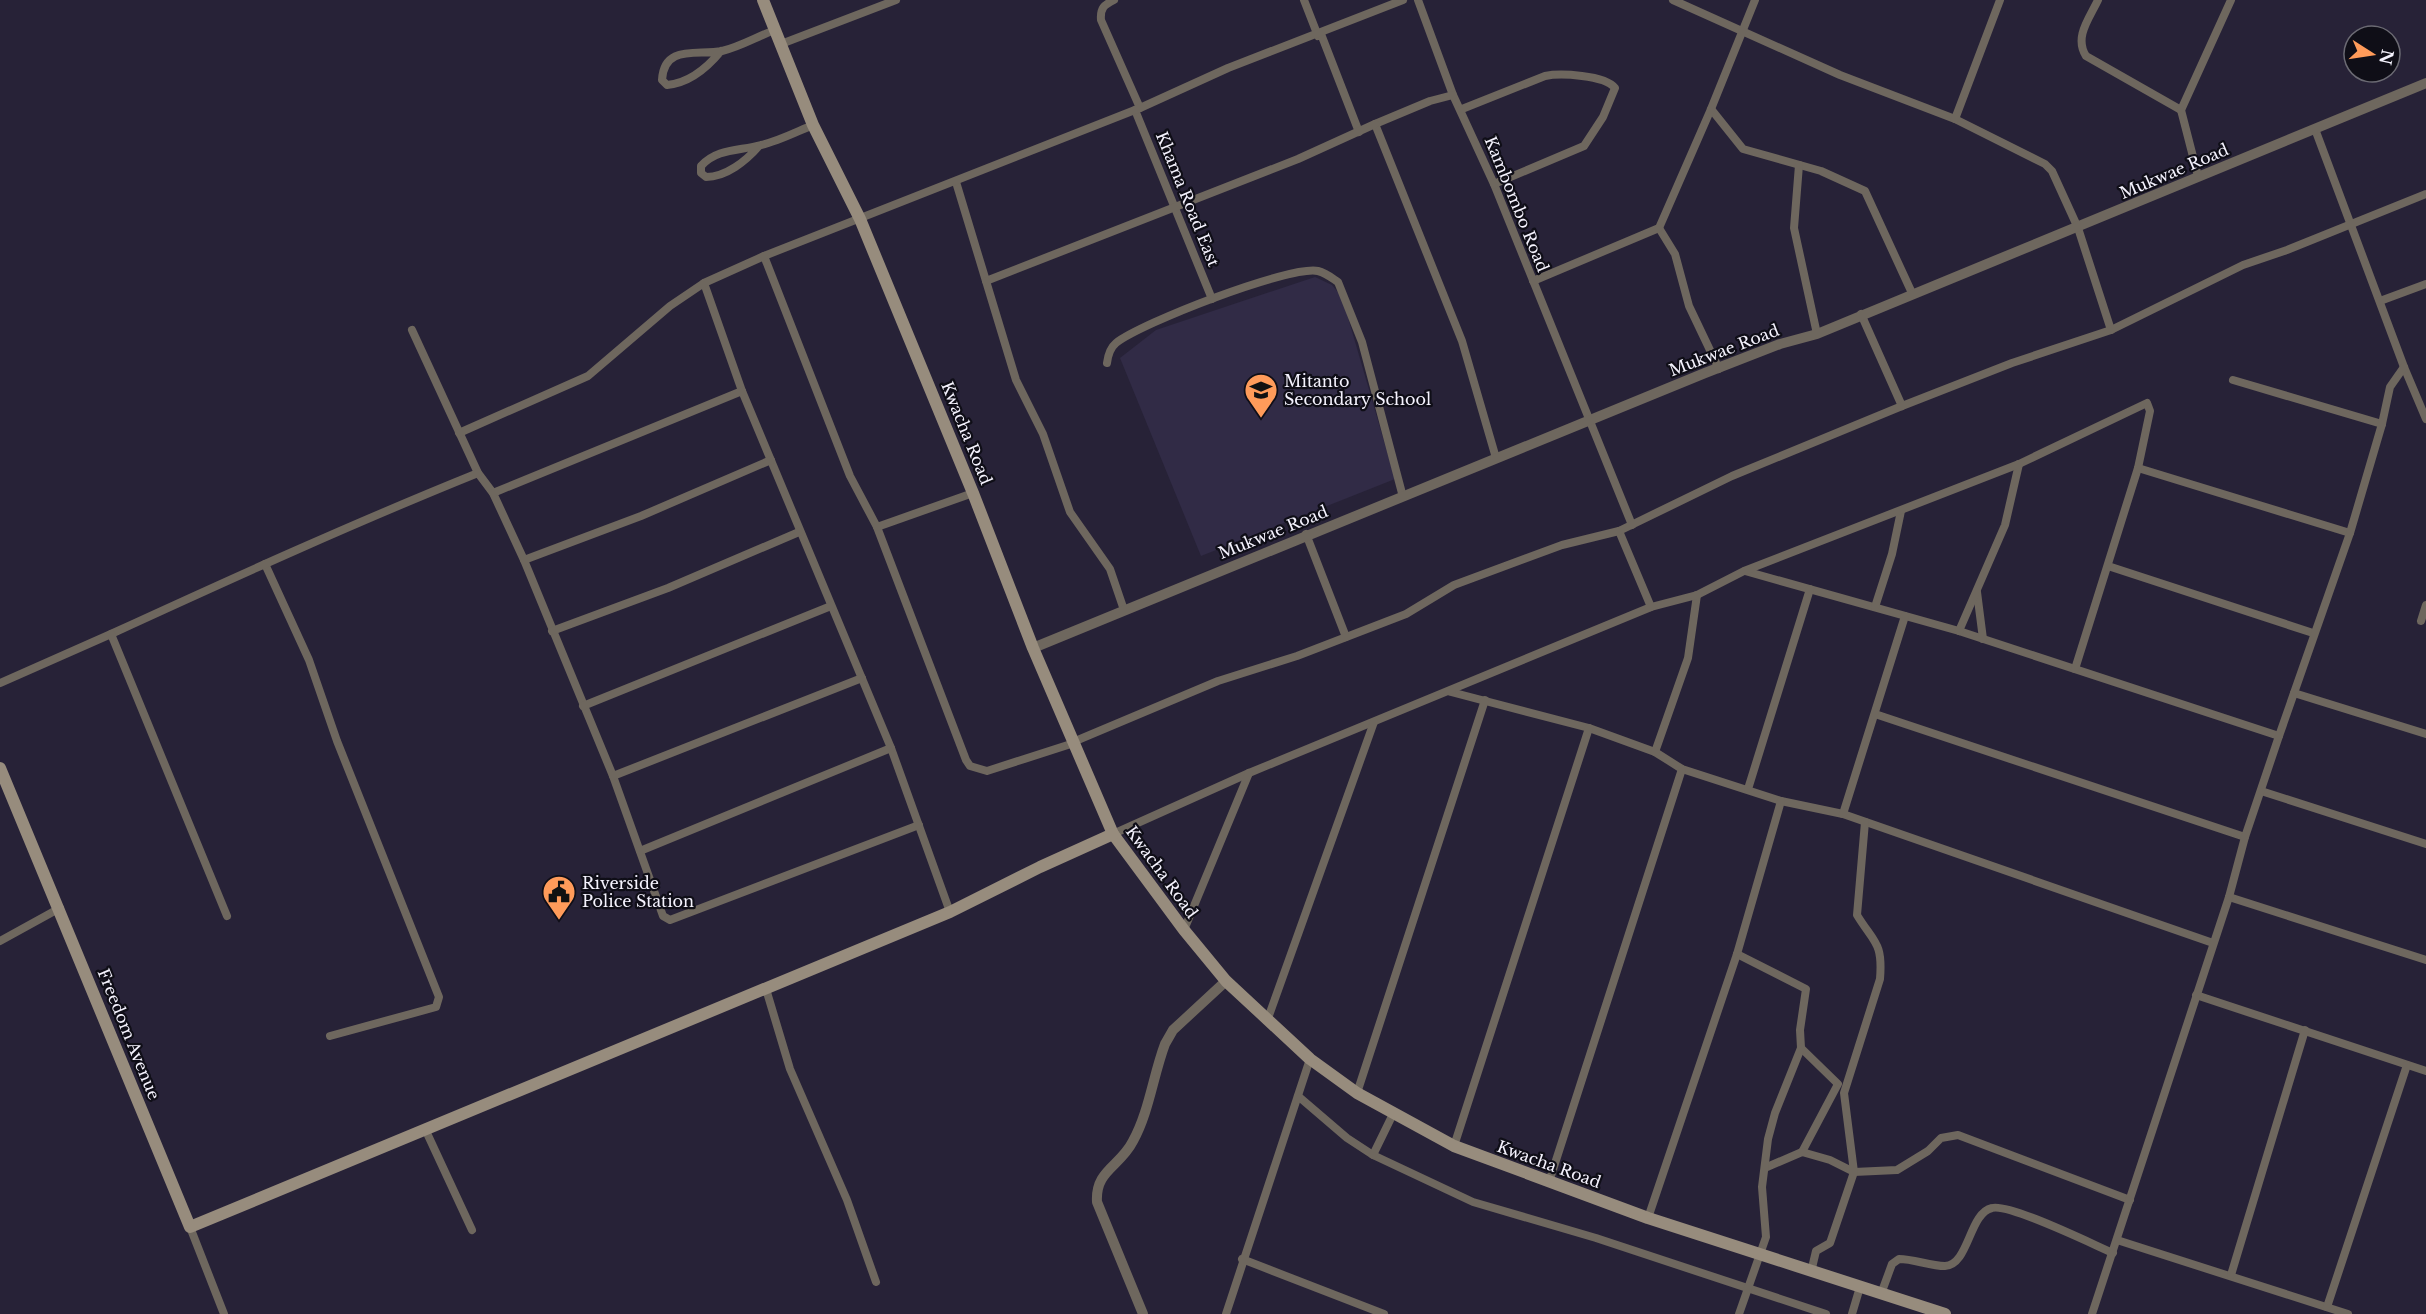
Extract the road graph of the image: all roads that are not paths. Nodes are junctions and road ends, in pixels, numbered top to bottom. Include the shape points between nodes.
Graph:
1 (763, 0) edge
2 (896, 0) edge
3 (1114, 0) edge
4 (1304, 0) edge
5 (1403, 0) edge
6 (1418, 0) edge
7 (1672, 0) edge
8 (1755, 0) edge
9 (2000, 0) edge
10 (2098, 0) edge
11 (2230, 0) edge
12 (775, 30) junction
13 (1741, 32) junction
14 (1319, 35) junction
15 (781, 44) junction
16 (722, 51) junction
17 (2426, 83) edge
18 (1453, 95) junction
19 (1137, 109) junction
20 (1462, 109) junction
21 (1712, 110) junction
22 (2181, 110) junction
23 (1954, 119) junction
24 (1375, 124) junction
25 (813, 125) junction
26 (2315, 129) junction
27 (1359, 132) junction
28 (759, 146) junction
29 (1799, 165) junction
30 (2198, 176) junction
31 (956, 182) junction
32 (1494, 184) junction
33 (2426, 194) edge
34 (1176, 205) junction
35 (860, 219) junction
36 (2351, 223) junction
37 (1659, 228) junction
38 (2078, 228) junction
39 (764, 256) junction
40 (986, 281) junction
41 (1533, 281) junction
42 (704, 283) junction
43 (2426, 284) edge
44 (1912, 293) junction
45 (1212, 299) junction
46 (2380, 301) junction
47 (1862, 314) junction
48 (412, 330) dead end
49 (2111, 330) junction
50 (1816, 334) junction
51 (1107, 363) dead end
52 (2404, 367) junction
53 (1719, 369) junction
54 (2233, 380) dead end
55 (742, 391) junction
56 (1902, 406) junction
57 (1590, 419) junction
58 (2426, 419) edge
59 (2382, 424) junction
60 (459, 433) junction
61 (1496, 458) junction
62 (771, 460) junction
63 (2019, 464) junction
64 (2138, 468) junction
65 (478, 473) junction
66 (974, 492) junction
67 (493, 493) junction
68 (1403, 496) junction
69 (1901, 511) junction
70 (1632, 525) junction
71 (877, 526) junction
72 (1619, 531) junction
73 (799, 532) junction
74 (2350, 533) junction
75 (1306, 534) junction
76 (524, 560) junction
77 (265, 564) junction
78 (2108, 566) junction
79 (1744, 571) junction
80 (1810, 590) junction
81 (1977, 591) junction
82 (1697, 595) junction
83 (2426, 605) edge
84 (831, 606) junction
85 (1651, 607) junction
86 (1875, 607) junction
87 (1124, 610) junction
88 (1905, 616) junction
89 (2421, 621) dead end
90 (552, 631) junction
91 (1959, 631) junction
92 (2313, 633) junction
93 (111, 634) junction
94 (1346, 638) junction
95 (1983, 639) junction
96 (1033, 648) junction
97 (2075, 669) junction
98 (862, 678) junction
99 (0, 683) edge
100 (1451, 692) junction
101 (2294, 693) junction
102 (1485, 700) junction
103 (583, 706) junction
104 (1875, 714) junction
105 (1374, 722) junction
106 (1588, 728) junction
107 (2426, 734) edge
108 (2279, 736) junction
109 (1073, 743) junction
110 (891, 748) junction
111 (1655, 752) junction
112 (0, 768) edge
113 (1682, 769) junction
114 (1250, 773) junction
115 (613, 776) junction
116 (1748, 789) junction
117 (2261, 791) junction
118 (1781, 801) junction
119 (1843, 814) junction
120 (1865, 822) junction
121 (919, 825) junction
122 (1113, 834) junction
123 (2245, 837) junction
124 (2426, 844) edge
125 (640, 851) junction
126 (2229, 897) junction
127 (60, 908) junction
128 (951, 912) junction
129 (227, 916) dead end
130 (1184, 930) junction
131 (0, 940) edge
132 (2213, 943) junction
133 (1737, 954) junction
134 (2426, 960) edge
135 (1226, 981) junction
136 (766, 989) junction
137 (2196, 994) junction
138 (1267, 1021) junction
139 (2306, 1030) junction
140 (330, 1036) dead end
141 (1801, 1048) junction
142 (1310, 1059) junction
143 (2407, 1065) junction
144 (2426, 1071) edge
145 (1841, 1090) junction
146 (1357, 1093) junction
147 (1298, 1096) junction
148 (1393, 1114) junction
149 (426, 1131) junction
150 (1454, 1146) junction
151 (1802, 1152) junction
152 (1373, 1155) junction
153 (1767, 1167) junction
154 (1854, 1172) junction
155 (1549, 1182) junction
156 (2130, 1200) junction
157 (1648, 1218) junction
158 (190, 1227) junction
159 (472, 1230) dead end
160 (2117, 1240) junction
161 (2113, 1253) junction
162 (1761, 1254) junction
163 (1242, 1259) junction
164 (1811, 1272) junction
165 (2232, 1275) junction
166 (876, 1281) dead end
167 (1860, 1287) junction
168 (1747, 1288) junction
169 (1881, 1294) junction
170 (2327, 1307) junction
171 (1373, 1312) edge
172 (1941, 1313) edge
173 (224, 1314) edge
174 (1143, 1314) edge
175 (1226, 1314) edge
176 (1384, 1314) edge
177 (1739, 1314) edge
178 (1826, 1314) edge
179 (1852, 1314) edge
180 (2092, 1314) edge
181 (2348, 1314) edge

1 - 12 main road, Kwacha Road
2 - 15 street
3 - 19 street, Khama Road East via 1104,4 1101,20
4 - 14 street
5 - 14 street
6 - 18 street, Kambombo Road
7 - 13 street
8 - 13 street
9 - 23 street
10 - 22 street via 2080,39 2086,56
11 - 22 street
12 - 15 main road, Kwacha Road
12 - 16 street
13 - 21 street
13 - 23 street
14 - 19 street via 1228,68
14 - 27 street
15 - 25 main road, Kwacha Road
16 - 16 street via 670,58 662,80 677,84 692,77
17 - 26 street, Mukwae Road
18 - 20 street, Kambombo Road
18 - 24 street
19 - 31 street
19 - 34 street, Khama Road East
20 - 32 street, Kambombo Road
20 - 32 street via 1557,74 1603,80 1615,88 1603,117 1584,146
21 - 29 street via 1743,149
21 - 37 street
22 - 30 street
23 - 38 street via 2046,164
24 - 27 street
24 - 61 street via 1462,341
25 - 28 street
25 - 35 main road, Kwacha Road
26 - 30 street, Mukwae Road
26 - 36 street
27 - 34 street
28 - 28 street via 729,150 707,159 701,172 714,177 742,162
29 - 44 street via 1865,191
29 - 50 street via 1794,228
30 - 38 street, Mukwae Road
31 - 35 street
31 - 40 street
32 - 41 street, Kambombo Road
33 - 36 street
34 - 40 street
34 - 45 street, Khama Road East
35 - 39 street
35 - 66 main road, Kwacha Road
36 - 46 street
36 - 49 street via 2242,265
37 - 41 street
37 - 53 street via 1675,254 1689,306
38 - 44 street, Mukwae Road
38 - 49 street
39 - 42 street
39 - 71 street via 850,476
40 - 87 street via 1016,380 1043,434 1070,513 1110,569
41 - 57 street, Kambombo Road
42 - 55 street
42 - 60 street via 670,306 588,376
43 - 46 street
44 - 47 street, Mukwae Road
45 - 51 street via 1115,343
45 - 68 street via 1305,272 1317,271 1338,282 1362,342
46 - 52 street
47 - 50 street, Mukwae Road
47 - 56 street
48 - 60 street
49 - 56 street
50 - 53 street, Mukwae Road
52 - 58 street
52 - 59 street via 2390,387
53 - 57 street, Mukwae Road
54 - 59 street
55 - 62 street
55 - 67 street
56 - 70 street via 1732,476
57 - 61 street, Mukwae Road
57 - 70 street, Kambombo Road
59 - 74 street
60 - 65 street
61 - 68 street, Mukwae Road
62 - 73 street
62 - 76 street via 641,516
63 - 64 street via 2147,403 2150,411
63 - 69 street
63 - 81 street via 2005,525
64 - 74 street
64 - 78 street
65 - 67 street
65 - 77 street
66 - 71 street
66 - 96 main road, Kwacha Road
67 - 76 street
68 - 75 street, Mukwae Road
69 - 79 street
69 - 86 street
70 - 72 street
71 - 109 street via 970,766 987,771
72 - 85 street
72 - 94 street via 1562,545 1454,585 1406,614
73 - 84 street
73 - 90 street via 668,588
74 - 92 street
75 - 87 street, Mukwae Road
75 - 94 street
76 - 90 street
77 - 93 street
77 - 140 street via 309,660 337,741 439,997 436,1007
78 - 92 street
78 - 97 street
79 - 80 street
79 - 82 street
80 - 86 street
80 - 116 street
81 - 91 street
81 - 95 street
82 - 85 street
82 - 111 street via 1688,658
83 - 89 street
84 - 98 street
84 - 103 street
85 - 100 street
86 - 88 street
87 - 96 street, Mukwae Road
88 - 91 street
88 - 104 street
90 - 103 street
91 - 95 street
92 - 101 street
93 - 99 street
93 - 129 street
94 - 109 street via 1218,681
95 - 97 street
96 - 109 main road, Kwacha Road
97 - 108 street
98 - 110 street
98 - 115 street
100 - 102 street
100 - 105 street
101 - 107 street
101 - 108 street
102 - 106 street
102 - 146 street
103 - 115 street
104 - 119 street
104 - 123 street
105 - 114 street
105 - 138 street
106 - 111 street
106 - 150 street
108 - 117 street
109 - 122 main road, Kwacha Road
110 - 121 street
110 - 125 street
111 - 113 street
112 - 127 main road, Freedom Avenue
113 - 116 street
113 - 155 street
114 - 122 street
114 - 130 street
115 - 125 street
116 - 118 street
117 - 123 street
117 - 124 street
118 - 119 street
118 - 133 street
119 - 120 street
120 - 132 street
120 - 145 street via 1857,915 1877,942 1881,969
121 - 125 street via 670,920 663,916
121 - 128 street
122 - 128 main road
122 - 130 main road, Kwacha Road
123 - 126 street
126 - 132 street
126 - 134 street
127 - 131 street
127 - 158 main road, Freedom Avenue
128 - 136 main road
130 - 135 main road, Kwacha Road
132 - 137 street
133 - 141 street via 1806,989
133 - 157 street
135 - 138 main road, Kwacha Road
135 - 174 street via 1173,1030 1164,1044 1132,1144 1096,1189 1097,1202
136 - 149 main road
136 - 166 street via 790,1069 844,1191
137 - 139 street
137 - 156 street
138 - 142 main road, Kwacha Road
139 - 143 street
139 - 165 street
141 - 145 street
141 - 153 street via 1775,1113 1768,1139
142 - 146 main road, Kwacha Road
142 - 147 street
143 - 144 street
143 - 170 street
145 - 151 street
145 - 154 street
146 - 148 main road, Kwacha Road
147 - 152 street
147 - 163 street
148 - 150 main road, Kwacha Road
148 - 152 street
149 - 158 main road
149 - 159 street
150 - 155 main road, Kwacha Road
151 - 153 street
151 - 154 street
152 - 168 street via 1473,1202
153 - 162 street via 1762,1187 1766,1232
154 - 156 street via 1897,1170 1928,1152 1941,1138 1958,1135
154 - 164 street via 1830,1243 1816,1251
155 - 157 main road, Kwacha Road
156 - 160 street
157 - 162 main road, Kwacha Road
158 - 173 street, Freedom Avenue
160 - 161 street
160 - 165 street
161 - 169 street via 2015,1211 1994,1207 1982,1212 1953,1263 1946,1266 1899,1259 1892,1264
161 - 180 street
162 - 164 main road, Kwacha Road
162 - 168 street
163 - 171 street
163 - 175 street
164 - 167 main road, Kwacha Road
165 - 170 street
167 - 169 main road, Kwacha Road
167 - 179 street
168 - 177 street
168 - 178 street
169 - 172 main road, Kwacha Road
170 - 181 street
171 - 176 street

